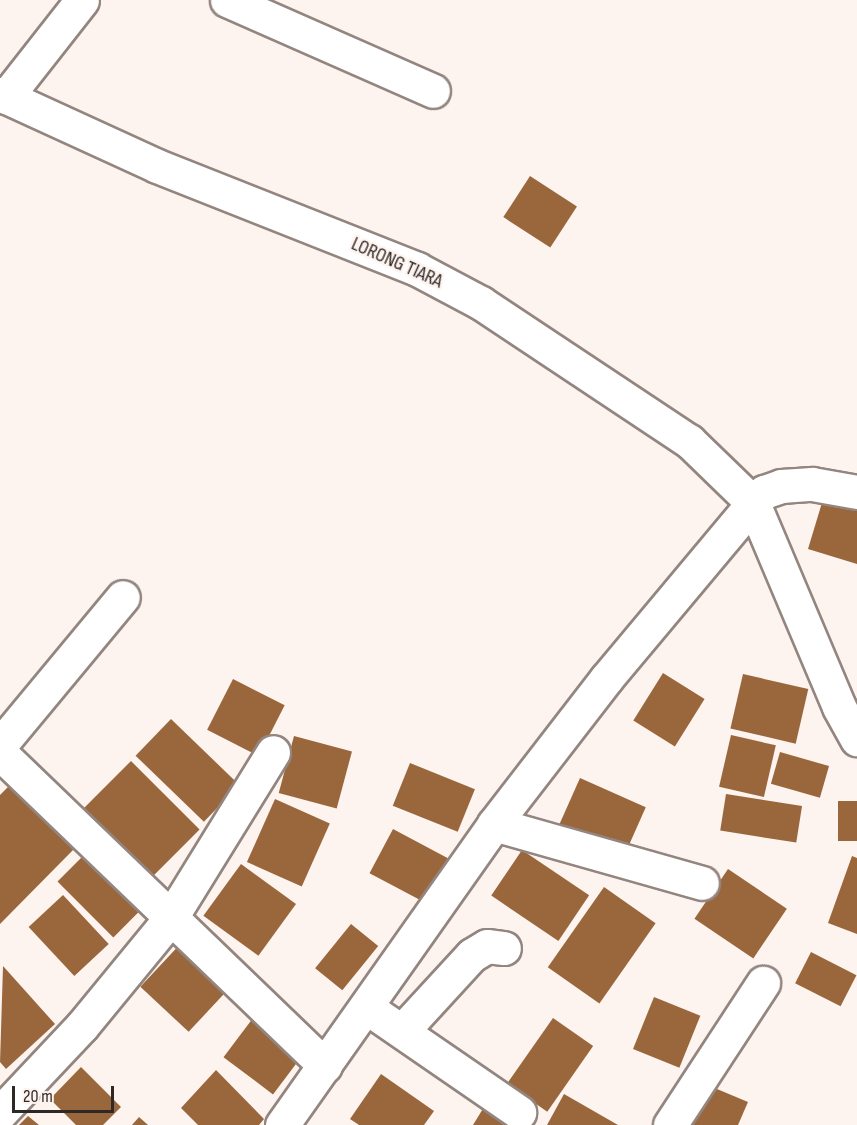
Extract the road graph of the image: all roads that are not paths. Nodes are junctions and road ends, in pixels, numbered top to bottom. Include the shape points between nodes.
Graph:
1 (82, 0) edge
2 (227, 0) edge
3 (433, 91) dead end
4 (3, 96) edge
5 (857, 492) edge
6 (753, 503) junction
7 (123, 597) dead end
8 (857, 739) edge
9 (0, 745) edge
10 (273, 752) dead end
11 (0, 753) edge
12 (494, 824) junction
13 (702, 883) dead end
14 (171, 920) junction
15 (504, 948) dead end
16 (763, 983) dead end
17 (366, 1007) junction
18 (402, 1031) junction
19 (325, 1066) junction
20 (519, 1112) dead end
21 (0, 1113) edge
22 (282, 1125) edge
23 (670, 1125) edge

1 - 4 street
2 - 3 street
4 - 6 street, LORONG TIARA via 157,166 417,269 481,303 688,441
5 - 6 street via 812,484 781,486 764,492
6 - 8 street via 839,707
6 - 12 street via 606,679
7 - 9 street
10 - 14 street
11 - 14 street
12 - 13 street
12 - 17 street
14 - 19 street
14 - 21 street via 82,1026
15 - 18 street via 487,946 472,955
16 - 23 street
17 - 18 street
17 - 19 street
18 - 20 street
19 - 22 street

